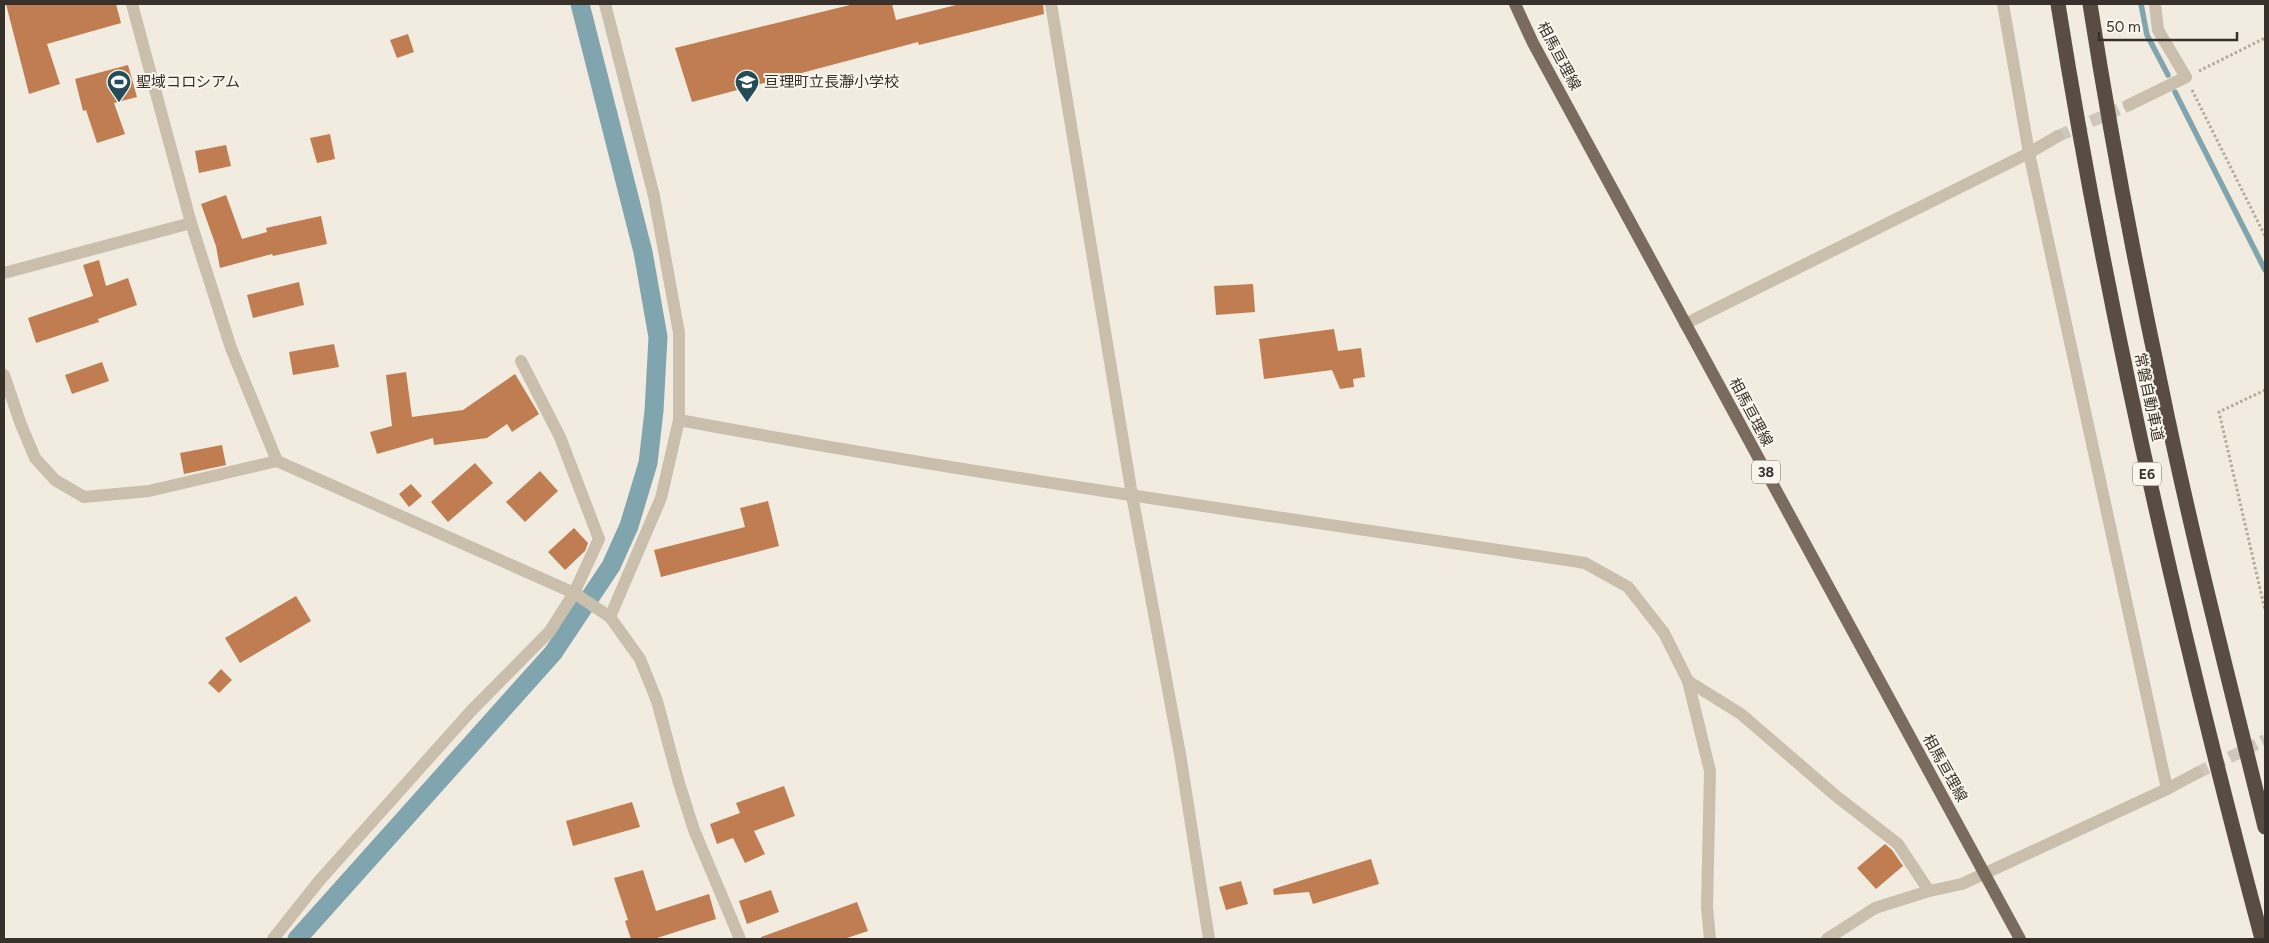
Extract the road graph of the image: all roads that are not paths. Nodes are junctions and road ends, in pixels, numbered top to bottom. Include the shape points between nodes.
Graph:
1 (132, 4) edge
2 (605, 4) edge
3 (1051, 4) edge
4 (1515, 4) edge
5 (2003, 4) edge
6 (2058, 4) edge
7 (2090, 4) edge
8 (2155, 4) edge
9 (2129, 105) tunnel mouth
10 (2058, 136) tunnel mouth
11 (2029, 153) junction
12 (192, 223) junction
13 (4, 272) edge
14 (1685, 324) junction
15 (521, 361) dead end
16 (4, 375) edge
17 (679, 420) junction
18 (277, 461) junction
19 (1132, 495) junction
20 (574, 593) junction
21 (610, 617) junction
22 (1688, 681) junction
23 (2197, 773) tunnel mouth
24 (2167, 789) junction
25 (2265, 827) edge
26 (1984, 874) junction
27 (1929, 891) junction
28 (273, 939) edge
29 (740, 939) edge
30 (1209, 939) edge
31 (1710, 939) edge
32 (1827, 939) edge
33 (2020, 939) edge
34 (2262, 939) edge

1 - 12 street
2 - 17 street via 654,196 679,333
3 - 19 street
4 - 14 main road, 相馬亘理線 / 38
5 - 11 street
6 - 34 highway, 常磐自動車道 / E6 via 2130,394 2178,609
7 - 25 highway, 常磐自動車道 / E6 via 2128,226 2161,388 2209,602
8 - 9 street via 2158,30 2186,77
10 - 11 street
11 - 14 street
11 - 24 street
12 - 13 street
12 - 18 street via 231,348
14 - 26 main road, 相馬亘理線 / 38
15 - 20 street via 560,436 599,539
16 - 18 street via 35,458 55,480 84,497 149,491
17 - 19 street
17 - 21 street via 660,498
18 - 20 street
19 - 22 street via 1585,562 1628,587 1664,633
19 - 30 street via 1180,754
20 - 21 street
20 - 28 street via 550,631 471,711 319,881
21 - 29 street via 640,659 657,702 694,830
22 - 27 street via 1741,714 1836,796 1898,844
22 - 31 street via 1710,771 1707,907
23 - 24 street
24 - 26 street
26 - 27 street via 1962,884
26 - 33 main road, 相馬亘理線 / 38
27 - 32 street via 1875,908

